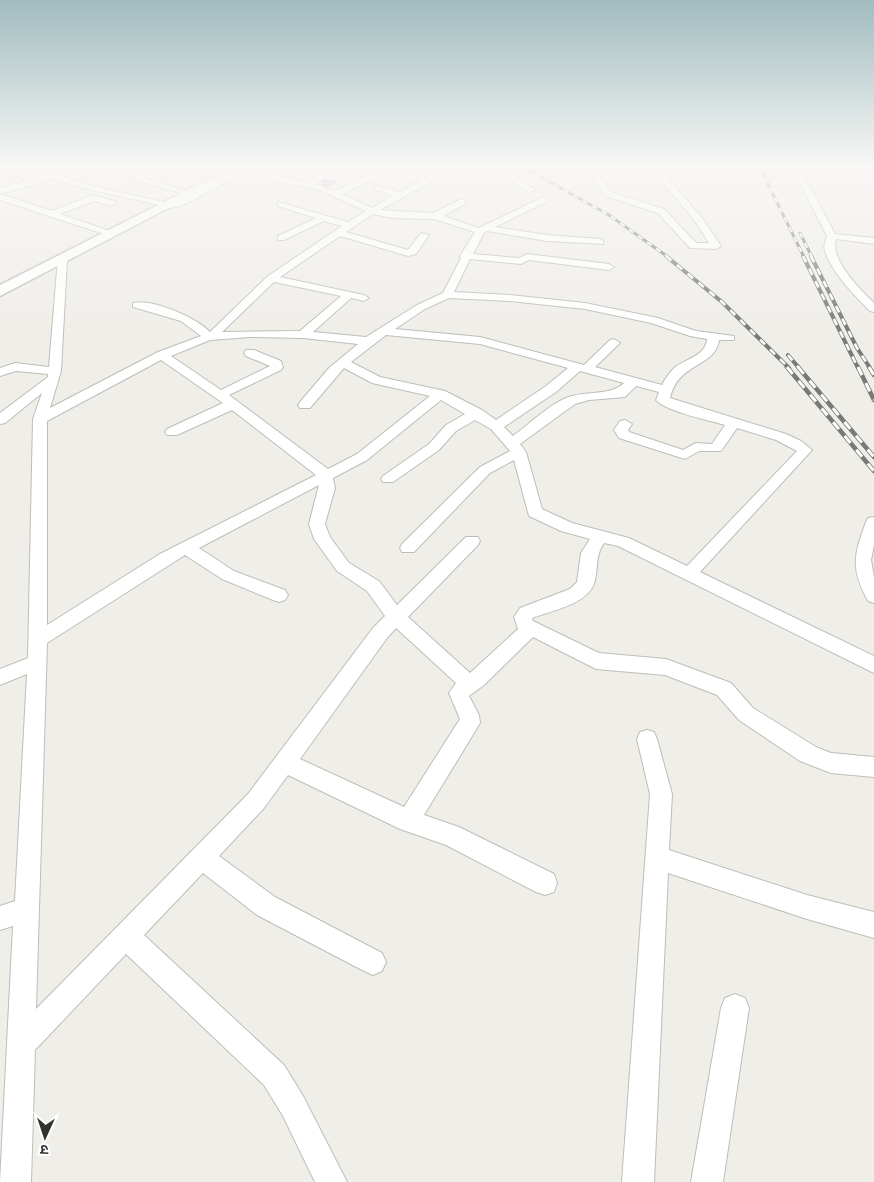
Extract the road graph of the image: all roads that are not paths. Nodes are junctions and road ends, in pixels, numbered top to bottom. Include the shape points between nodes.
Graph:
1 (80, 223) edge
2 (133, 223) edge
3 (312, 223) edge
4 (340, 223) edge
5 (354, 223) edge
6 (461, 223) edge
7 (495, 223) edge
8 (672, 223) edge
9 (701, 223) edge
10 (825, 223) edge
11 (350, 226) junction
12 (483, 229) junction
13 (339, 233) junction
14 (113, 234) junction
15 (424, 235) dead end
16 (832, 236) junction
17 (281, 238) dead end
18 (874, 241) edge
19 (600, 242) dead end
20 (465, 256) junction
21 (62, 260) junction
22 (609, 268) dead end
23 (272, 278) junction
24 (0, 291) edge
25 (447, 294) junction
26 (349, 295) junction
27 (364, 298) dead end
28 (137, 304) dead end
29 (874, 309) edge
30 (383, 331) junction
31 (303, 335) junction
32 (211, 336) junction
33 (713, 336) junction
34 (730, 338) dead end
35 (368, 341) junction
36 (614, 343) dead end
37 (250, 353) dead end
38 (162, 356) junction
39 (343, 362) junction
40 (583, 367) junction
41 (0, 372) edge
42 (55, 374) junction
43 (634, 381) junction
44 (666, 390) junction
45 (440, 394) junction
46 (220, 395) junction
47 (233, 404) junction
48 (305, 406) dead end
49 (477, 413) junction
50 (40, 418) junction
51 (0, 420) edge
52 (733, 423) junction
53 (625, 424) dead end
54 (496, 426) junction
55 (172, 432) dead end
56 (516, 447) junction
57 (325, 474) junction
58 (388, 479) dead end
59 (874, 522) edge
60 (600, 536) junction
61 (472, 541) dead end
62 (186, 548) junction
63 (408, 548) dead end
64 (688, 575) junction
65 (279, 595) dead end
66 (874, 596) edge
67 (395, 616) junction
68 (530, 629) junction
69 (38, 640) junction
70 (38, 662) junction
71 (874, 665) edge
72 (0, 677) edge
73 (470, 682) junction
74 (647, 739) dead end
75 (284, 762) junction
76 (874, 767) edge
77 (408, 821) junction
78 (202, 858) junction
79 (658, 858) junction
80 (545, 882) dead end
81 (27, 909) junction
82 (0, 918) edge
83 (874, 925) edge
84 (126, 936) junction
85 (373, 962) dead end
86 (735, 1008) dead end
87 (21, 1044) junction
88 (15, 1182) edge
89 (331, 1182) edge
90 (638, 1182) edge
91 (707, 1182) edge

1 - 14 street
2 - 14 street
3 - 17 street
4 - 11 street
5 - 11 street
6 - 12 street
7 - 12 street
8 - 9 street via 693,246 716,246
10 - 16 street
11 - 13 street
12 - 19 street
12 - 20 street
13 - 15 street via 408,253 413,252
13 - 23 street
14 - 21 street
16 - 18 street
16 - 29 street via 830,253 851,286
20 - 22 street via 521,261 527,257
20 - 25 street
21 - 24 street
21 - 42 street
23 - 26 street
23 - 32 street
25 - 30 street
25 - 33 street via 585,306
26 - 27 street
26 - 31 street
28 - 32 street via 176,315
30 - 35 street
30 - 40 street via 480,341
31 - 32 street
31 - 35 street
32 - 38 street
33 - 34 street
33 - 44 street via 713,344 706,355 679,370
35 - 39 street
36 - 40 street
37 - 46 street via 277,366
38 - 46 street
38 - 50 street
39 - 45 street via 376,380
39 - 48 street
40 - 43 street
40 - 54 street
41 - 42 street via 15,367
42 - 50 street
42 - 51 street
43 - 44 street
43 - 56 street via 620,394 570,401
44 - 52 street via 665,401
45 - 49 street
45 - 57 street via 362,457
46 - 47 street
47 - 55 street
47 - 57 street
49 - 54 street
49 - 58 street via 451,428 434,447
50 - 69 street
52 - 53 street via 716,448 696,447 685,455 624,435 621,430
52 - 64 street via 799,445 805,450
54 - 56 street
56 - 60 street via 535,512 566,527
56 - 63 street via 485,470
57 - 62 street
57 - 67 street via 327,488 317,524 322,539 343,568 373,586
59 - 66 street via 861,563
60 - 64 street via 623,542
60 - 68 street via 589,553 585,584 570,598 526,613 522,621
61 - 67 street
62 - 65 street via 228,575
62 - 69 street via 112,591
64 - 71 street
67 - 73 street
67 - 75 street
68 - 73 street
68 - 76 street via 596,661 666,667 697,678 724,689 746,714 808,754 831,763
69 - 70 street
70 - 72 street
70 - 81 street
73 - 77 street via 459,697 471,716 470,723
74 - 79 street via 661,794
75 - 77 street
75 - 78 street via 256,801
77 - 80 street via 451,835
78 - 84 street
78 - 85 street via 266,906
79 - 83 street via 807,907
79 - 90 street
81 - 82 street
81 - 87 street
84 - 87 street
84 - 89 street via 274,1074
86 - 91 street
87 - 88 street

